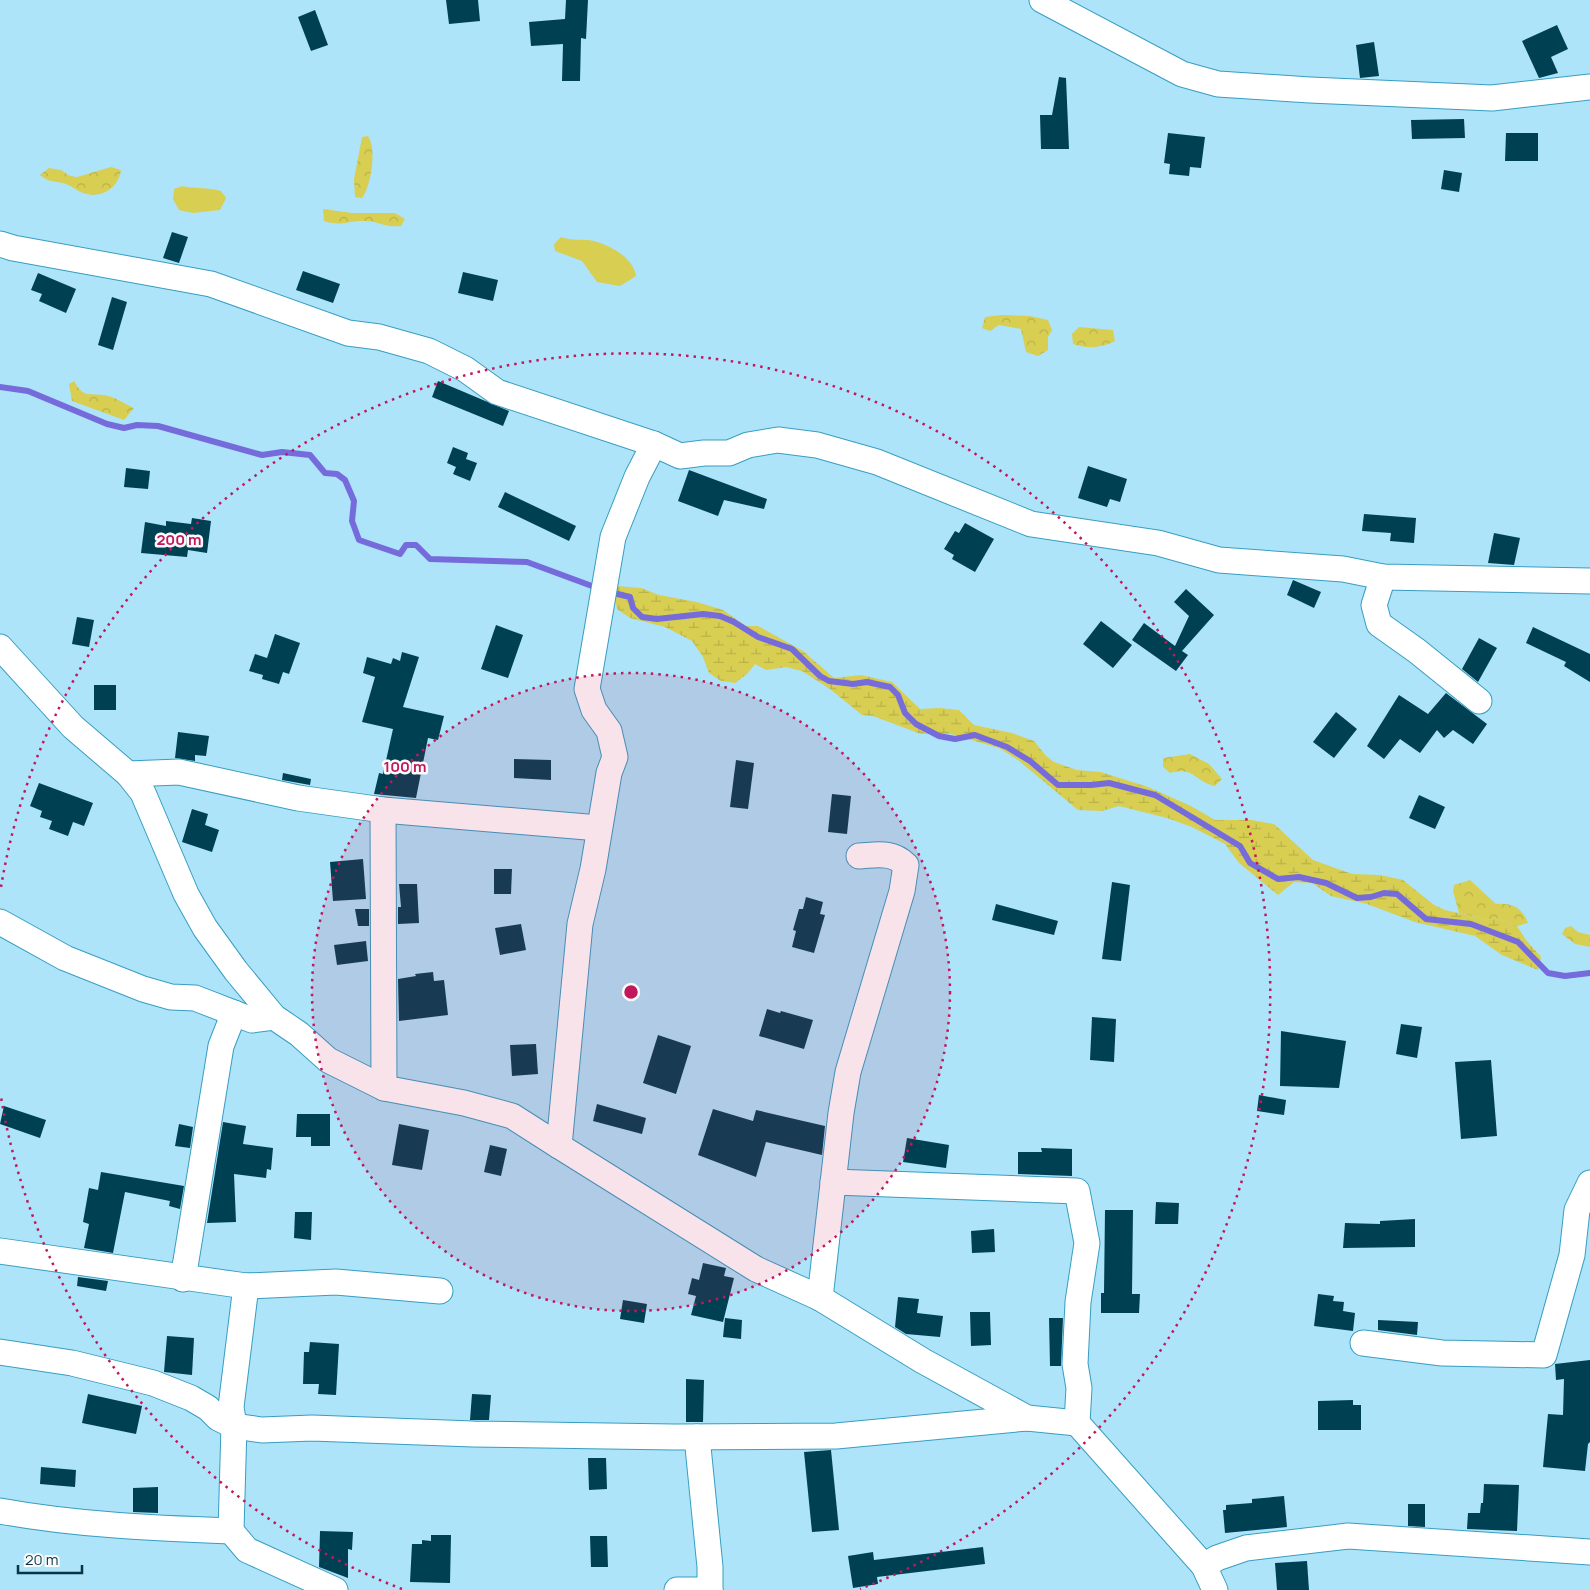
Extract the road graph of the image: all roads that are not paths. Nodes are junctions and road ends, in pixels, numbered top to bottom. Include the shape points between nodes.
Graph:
1 (1042, 0) edge
2 (1590, 87) edge
3 (0, 244) edge
4 (654, 444) junction
5 (1383, 577) junction
6 (1590, 581) edge
7 (0, 647) edge
8 (1479, 701) dead end
9 (128, 774) junction
10 (383, 810) junction
11 (599, 828) junction
12 (859, 856) dead end
13 (0, 922) edge
14 (234, 1013) junction
15 (274, 1016) junction
16 (384, 1088) junction
17 (559, 1146) junction
18 (833, 1182) junction
19 (1590, 1183) edge
20 (0, 1252) edge
21 (183, 1279) junction
22 (246, 1286) junction
23 (440, 1291) dead end
24 (820, 1298) junction
25 (1363, 1343) dead end
26 (0, 1352) edge
27 (1027, 1418) junction
28 (1077, 1423) junction
29 (234, 1426) junction
30 (697, 1437) junction
31 (0, 1511) edge
32 (231, 1531) junction
33 (1590, 1552) edge
34 (1204, 1566) junction
35 (334, 1590) edge
36 (677, 1590) edge
37 (710, 1590) edge
38 (1215, 1590) edge

1 - 2 street via 1182,74 1218,84 1492,98
3 - 4 street via 211,284 348,333 379,337 429,351 466,369 497,392
4 - 5 street via 680,456 704,452 729,453 748,445 778,440 817,445 877,462 1031,524 1158,543 1219,560 1343,569
4 - 11 street via 613,537 587,689 594,710 609,731 616,757 609,774
5 - 6 street
5 - 8 street via 1374,605 1379,624
7 - 9 street via 73,727
9 - 10 street via 178,772 298,798
9 - 15 street via 143,793 186,894 205,928
10 - 11 street
10 - 16 street
11 - 17 street via 580,924
12 - 18 street via 887,854 899,858 906,865 902,891 848,1072
13 - 14 street via 65,958 143,989 171,997 195,998
14 - 15 street via 252,1020
14 - 21 street via 221,1046
15 - 16 street via 328,1060
16 - 17 street via 512,1116
17 - 24 street via 756,1269
18 - 24 street
18 - 28 street via 1077,1191 1087,1243 1078,1302
19 - 25 street via 1578,1210 1572,1255 1544,1355 1442,1353
20 - 21 street
21 - 22 street
22 - 23 street via 336,1282
22 - 29 street via 231,1407
24 - 27 street via 923,1361
26 - 29 street via 72,1363 153,1383 192,1398
27 - 28 street
27 - 30 street via 836,1436
28 - 34 street
29 - 30 street via 262,1430 312,1428
29 - 32 street
30 - 37 street
31 - 32 street via 138,1528
32 - 35 street via 247,1550
33 - 34 street via 1348,1536 1246,1548
34 - 38 street
36 - 37 street

